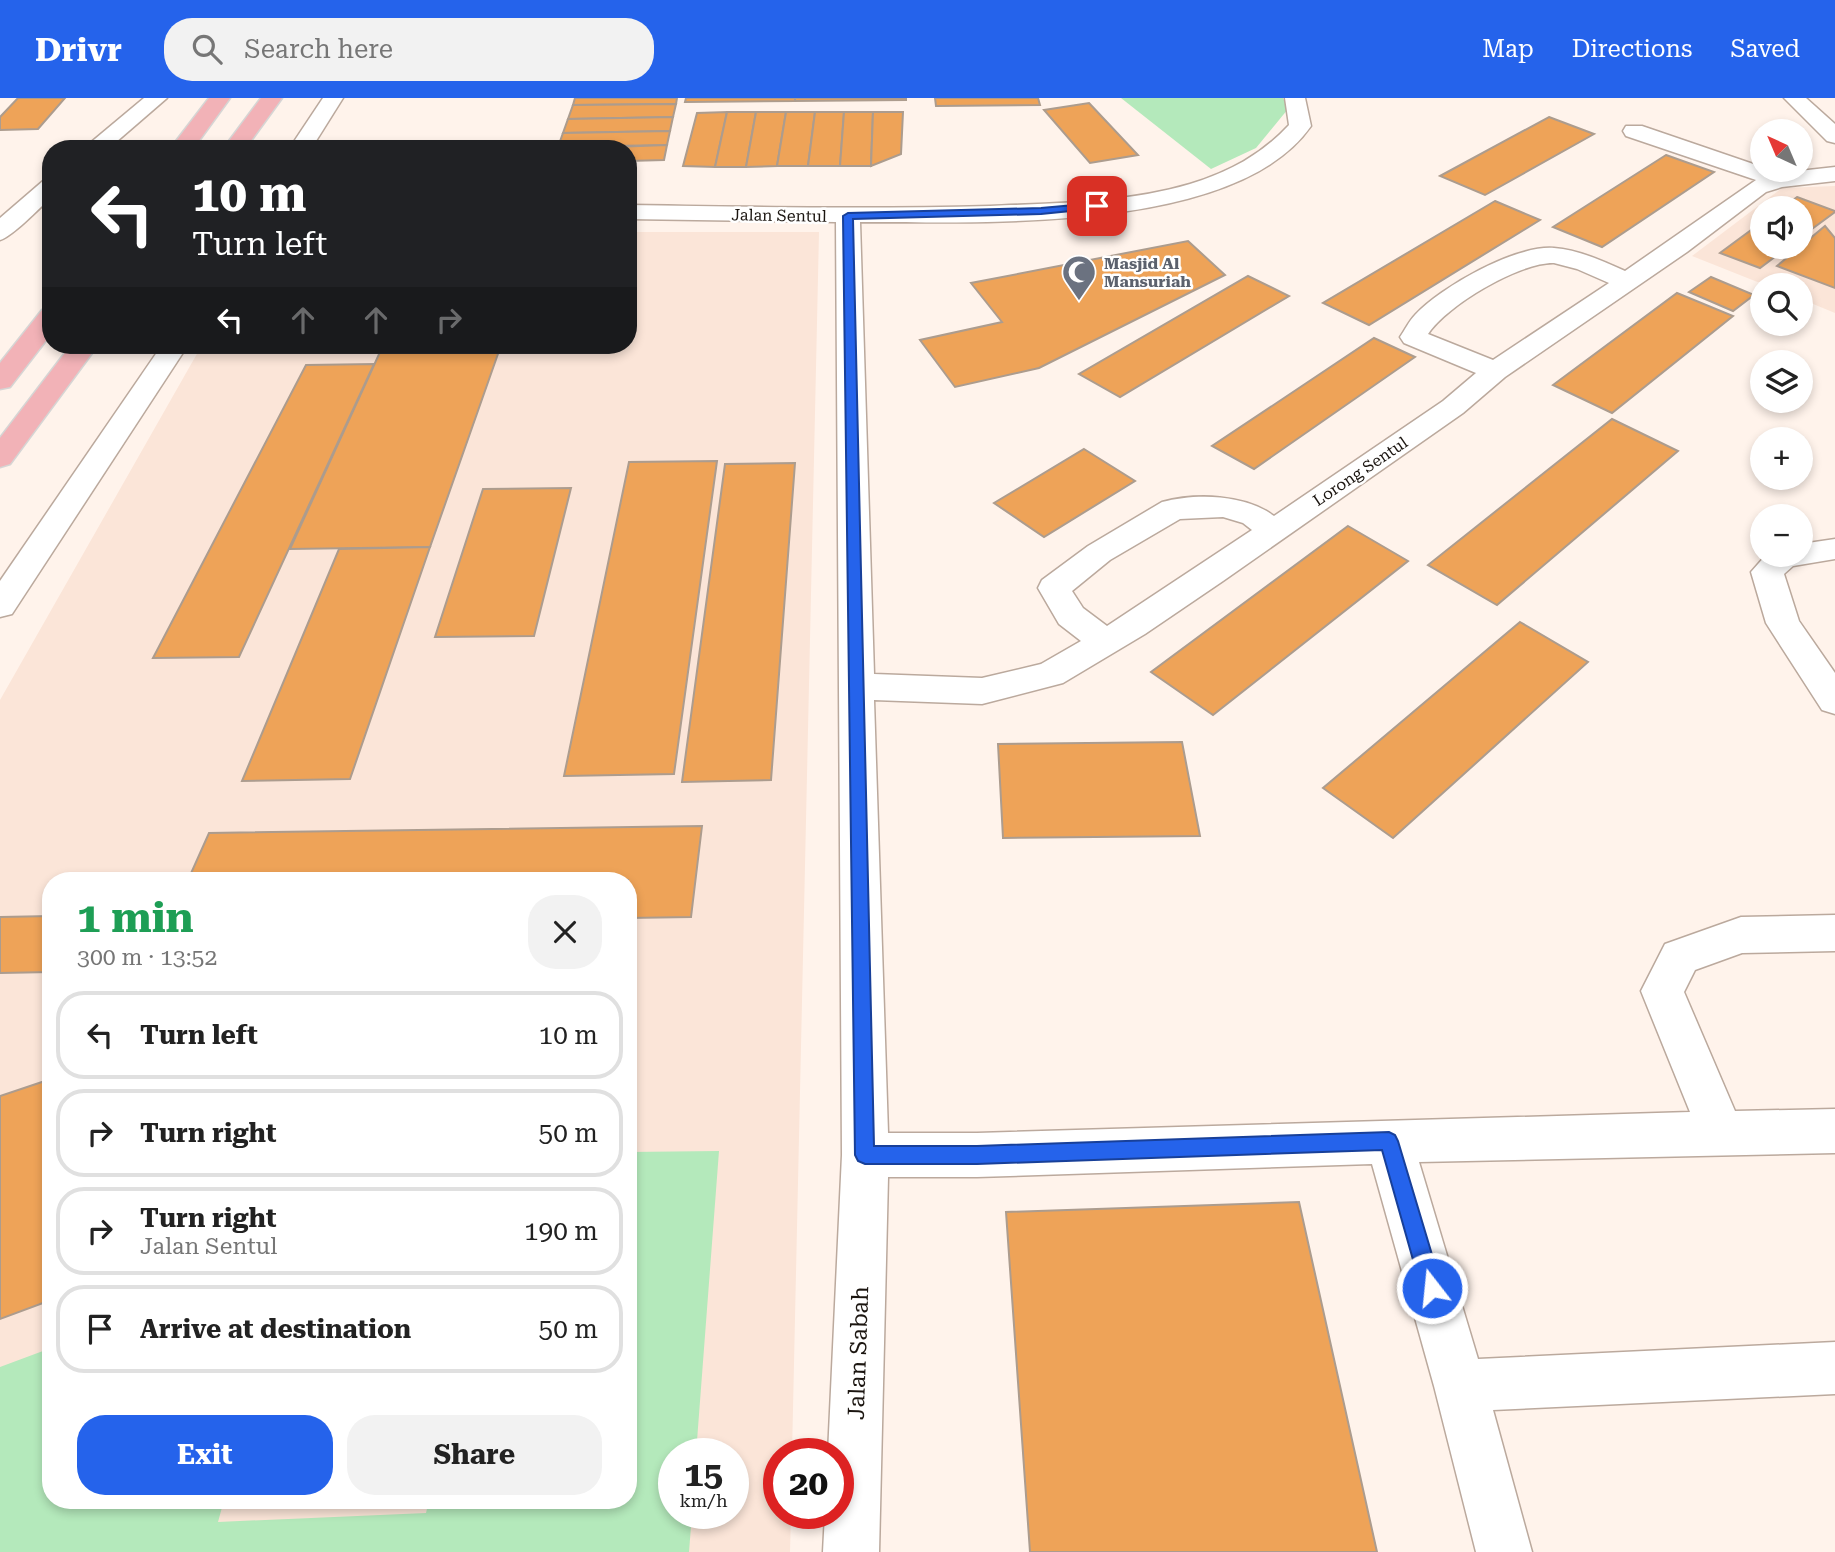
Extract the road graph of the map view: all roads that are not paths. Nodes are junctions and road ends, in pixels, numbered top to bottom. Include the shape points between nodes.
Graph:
1 (157, 98) edge
2 (220, 98) edge
3 (272, 98) edge
4 (333, 98) edge
5 (1295, 98) edge
6 (1801, 105) edge
7 (1835, 111) edge
8 (1634, 131) dead end
9 (1835, 136) edge
10 (105, 140) edge
11 (188, 140) edge
12 (241, 140) edge
13 (311, 140) edge
14 (1750, 170) edge
15 (1835, 174) edge
16 (1813, 176) edge
17 (1773, 182) edge
18 (42, 193) edge
19 (637, 212) edge
20 (848, 216) junction
21 (0, 233) edge
22 (1626, 281) junction
23 (42, 327) edge
24 (78, 354) edge
25 (169, 354) edge
26 (1495, 371) junction
27 (0, 381) edge
28 (0, 458) edge
29 (1272, 530) junction
30 (1835, 549) edge
31 (0, 606) edge
32 (1105, 642) junction
33 (855, 686) junction
34 (1835, 701) edge
35 (1835, 933) edge
36 (1835, 1132) edge
37 (1722, 1134) junction
38 (1389, 1141) junction
39 (865, 1155) junction
40 (1835, 1368) edge
41 (1460, 1386) junction
42 (851, 1552) edge
43 (1504, 1552) edge

1 - 10 street
2 - 11 main road
3 - 12 main road
4 - 13 street
5 - 20 street, Jalan Sentul via 1300,126 1280,149 1231,177 1183,191 1124,204 1041,211
6 - 7 street
6 - 9 street
8 - 14 street
15 - 16 street, Lorong Sentul
17 - 22 street, Lorong Sentul via 1758,187
18 - 21 street
19 - 20 street, Jalan Sentul
20 - 33 street, Jalan Sabah
22 - 26 street, Lorong Sentul
22 - 26 street via 1584,262 1544,255 1516,263 1455,298 1426,318 1413,337
23 - 27 main road
24 - 28 main road
25 - 31 street
26 - 29 street, Lorong Sentul via 1453,407
29 - 32 street, Lorong Sentul
29 - 32 street via 1254,516 1224,507 1172,509 1099,553 1054,588 1071,616
30 - 34 street via 1783,557 1767,572 1783,623
32 - 33 street, Lorong Sentul via 1051,674 982,691
33 - 39 street, Jalan Sabah
35 - 37 street via 1741,935 1681,957 1662,991
36 - 37 street
37 - 38 street
38 - 39 street
38 - 41 street
39 - 42 street, Jalan Sabah
40 - 41 street
41 - 43 street

